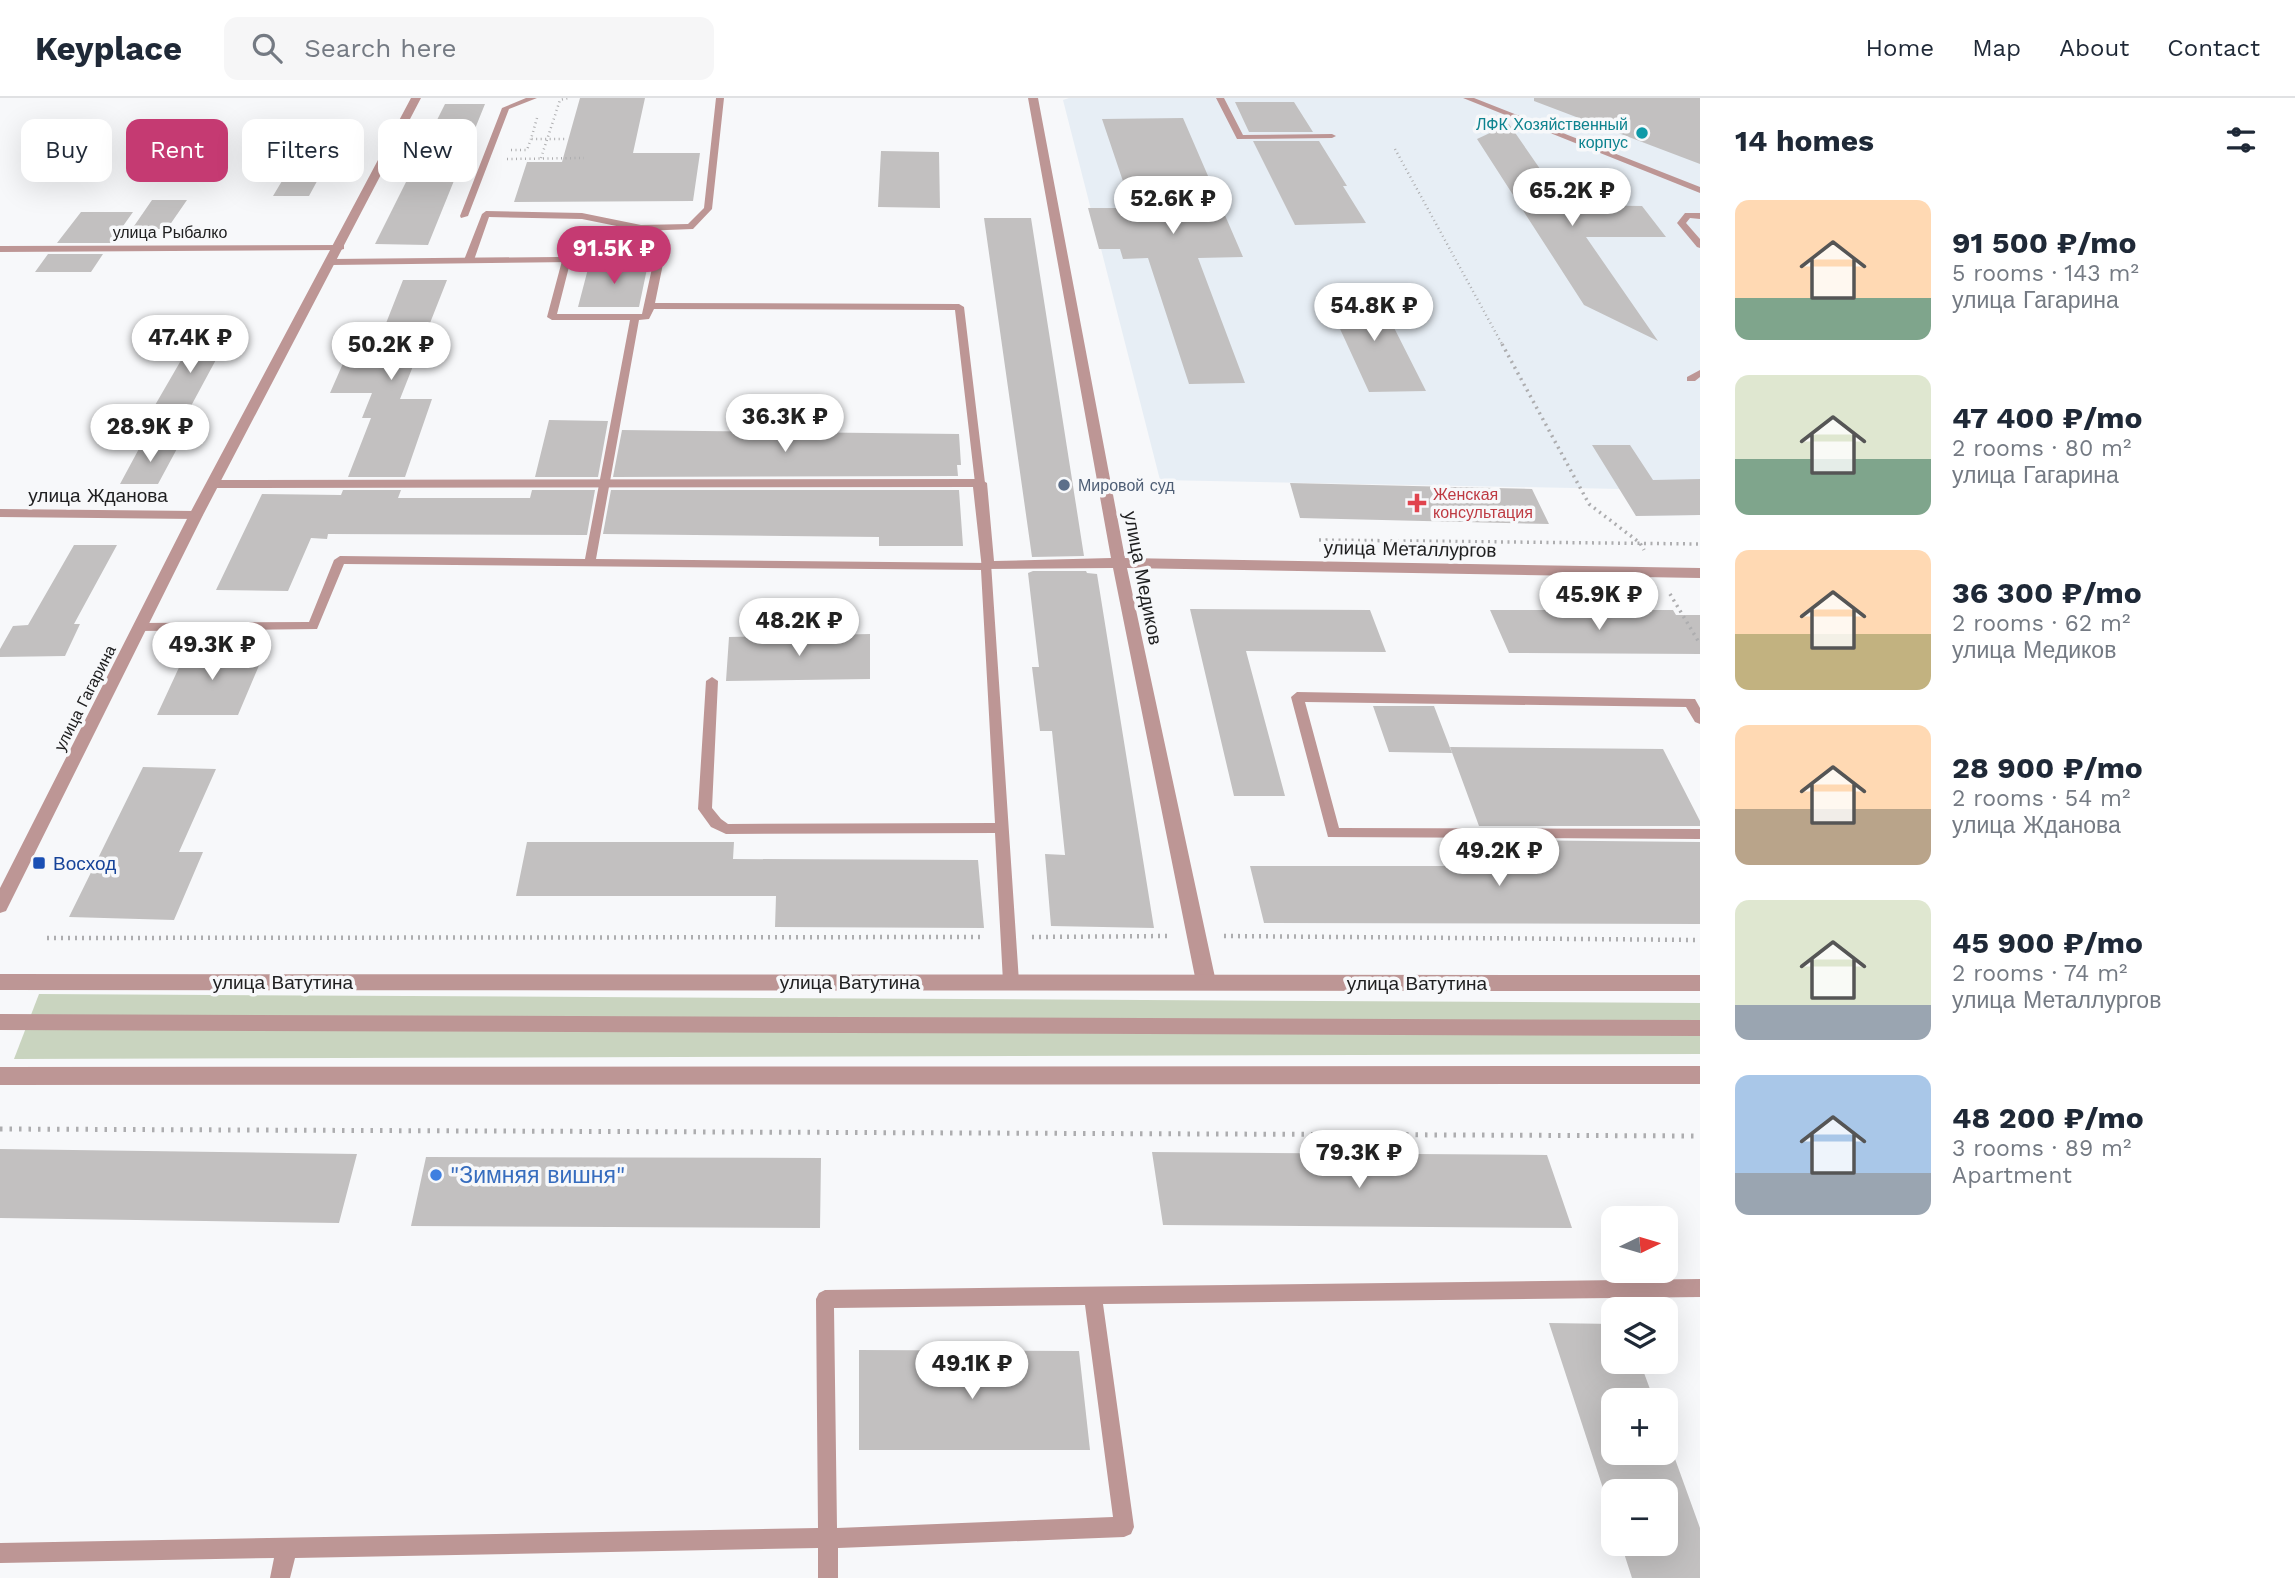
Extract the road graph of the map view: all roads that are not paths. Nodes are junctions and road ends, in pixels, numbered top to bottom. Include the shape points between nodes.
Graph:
1 (416, 98) edge
2 (533, 98) edge
3 (720, 98) edge
4 (1033, 98) edge
5 (1220, 98) edge
6 (1467, 98) edge
7 (1332, 136) dead end
8 (1700, 190) edge
9 (464, 215) dead end
10 (1700, 216) edge
11 (1700, 245) edge
12 (340, 247) junction
13 (0, 249) edge
14 (566, 259) junction
15 (659, 259) joint
16 (469, 260) junction
17 (332, 262) junction
18 (650, 306) junction
19 (635, 317) junction
20 (980, 483) junction
21 (213, 484) junction
22 (604, 484) junction
23 (0, 513) edge
24 (196, 515) junction
25 (590, 563) junction
26 (1119, 563) junction
27 (988, 566) junction
28 (1700, 573) edge
29 (140, 627) junction
30 (712, 681) dead end
31 (1700, 719) edge
32 (1002, 828) junction
33 (1700, 834) edge
34 (1, 904) edge
35 (0, 982) edge
36 (1011, 982) junction
37 (1206, 982) junction
38 (1700, 983) edge
39 (0, 1022) edge
40 (1700, 1028) edge
41 (1700, 1075) edge
42 (0, 1076) edge
43 (1700, 1288) edge
44 (1094, 1297) junction
45 (828, 1538) junction
46 (287, 1547) junction
47 (0, 1553) edge
48 (280, 1578) edge
49 (828, 1578) edge

1 - 12 street, улица Гагарина
2 - 9 lane via 506,108
3 - 16 lane via 708,209 690,227 641,228 582,216 486,214
4 - 26 street, улица Медиков
5 - 7 lane via 1240,137
6 - 8 lane
10 - 11 lane via 1688,215 1681,223
12 - 13 street, улица Рыбалко
12 - 17 street, улица Гагарина
14 - 15 street
14 - 16 street
14 - 19 lane via 552,317
15 - 18 lane
16 - 17 street
17 - 21 street, улица Гагарина
18 - 19 lane via 646,317
18 - 20 lane via 959,307
19 - 22 lane
20 - 22 street
20 - 27 street
21 - 22 street
21 - 24 street, улица Гагарина
22 - 25 lane
23 - 24 street, улица Жданова
24 - 29 street, улица Гагарина
25 - 27 lane
25 - 29 lane via 340,560 313,626
26 - 27 street, улица Металлургов
26 - 28 street, улица Металлургов
26 - 37 street, улица Медиков
27 - 32 lane
29 - 34 street, улица Гагарина
30 - 32 lane via 705,809 726,829
31 - 33 lane via 1690,702 1297,697 1333,833
32 - 36 lane
35 - 36 street, улица Ватутина
36 - 37 street, улица Ватутина
37 - 38 street, улица Ватутина
39 - 40 street
41 - 42 street
43 - 44 lane
44 - 45 lane via 825,1299
44 - 45 lane via 1124,1527
45 - 46 lane
45 - 49 lane
46 - 47 lane
46 - 48 lane

